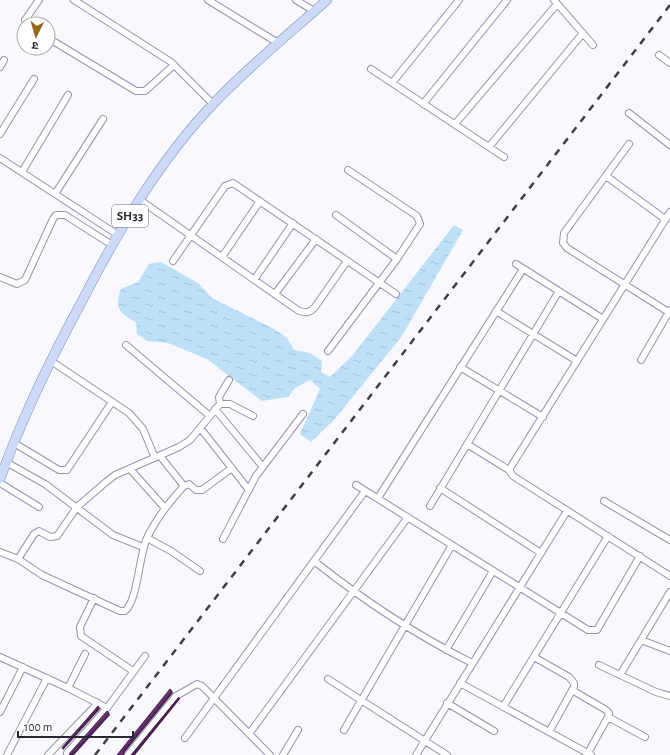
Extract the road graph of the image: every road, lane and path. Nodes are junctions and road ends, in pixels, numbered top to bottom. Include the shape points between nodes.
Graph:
1 (39, 0) edge
2 (74, 0) edge
3 (208, 0) edge
4 (296, 0) edge
5 (327, 0) edge
6 (459, 0) edge
7 (507, 0) edge
8 (556, 2) edge
9 (314, 11) junction
10 (26, 16) edge
11 (583, 33) junction
12 (56, 43) edge
13 (278, 43) junction
14 (593, 45) dead end
15 (660, 55) dead end
16 (4, 60) dead end
17 (670, 63) edge
18 (174, 65) junction
19 (0, 67) edge
20 (371, 69) dead end
21 (34, 79) dead end
22 (392, 82) junction
23 (68, 95) dead end
24 (213, 104) junction
25 (423, 104) junction
26 (629, 113) dead end
27 (103, 119) dead end
28 (454, 124) junction
29 (0, 134) edge
30 (629, 144) dead end
31 (670, 145) edge
32 (489, 147) junction
33 (504, 157) dead end
34 (0, 158) edge
35 (348, 170) dead end
36 (22, 172) junction
37 (606, 176) junction
38 (55, 194) junction
39 (140, 200) junction
40 (260, 201) junction
41 (670, 212) edge
42 (336, 215) dead end
43 (665, 219) junction
44 (293, 223) junction
45 (118, 235) junction
46 (190, 235) junction
47 (316, 239) junction
48 (112, 245) junction
49 (222, 257) junction
50 (397, 259) junction
51 (347, 261) junction
52 (173, 262) dead end
53 (516, 264) dead end
54 (523, 269) junction
55 (0, 277) edge
56 (254, 280) junction
57 (380, 283) junction
58 (624, 285) junction
59 (559, 291) junction
60 (275, 294) junction
61 (396, 294) dead end
62 (496, 311) junction
63 (670, 312) edge
64 (603, 318) junction
65 (533, 334) junction
66 (126, 345) dead end
67 (328, 351) dead end
68 (641, 360) dead end
69 (51, 361) junction
70 (577, 361) junction
71 (460, 368) junction
72 (229, 380) dead end
73 (499, 391) junction
74 (112, 402) junction
75 (220, 404) junction
76 (215, 409) junction
77 (303, 414) dead end
78 (210, 416) junction
79 (253, 416) dead end
80 (543, 417) junction
81 (201, 429) junction
82 (14, 443) junction
83 (467, 444) junction
84 (158, 457) junction
85 (6, 462) junction
86 (263, 467) junction
87 (232, 468) junction
88 (130, 469) junction
89 (509, 470) junction
90 (0, 479) edge
91 (0, 483) edge
92 (356, 485) dead end
93 (184, 486) junction
94 (440, 488) junction
95 (249, 490) junction
96 (365, 491) junction
97 (378, 498) junction
98 (604, 501) dead end
99 (430, 506) dead end
100 (39, 507) dead end
101 (77, 507) junction
102 (164, 507) junction
103 (567, 510) junction
104 (408, 517) junction
105 (608, 536) junction
106 (147, 538) junction
107 (223, 539) dead end
108 (670, 540) edge
109 (452, 545) junction
110 (143, 547) junction
111 (0, 552) edge
112 (540, 553) junction
113 (640, 556) junction
114 (18, 559) junction
115 (314, 561) junction
116 (200, 571) dead end
117 (494, 571) junction
118 (670, 576) edge
119 (519, 587) junction
120 (353, 592) junction
121 (670, 592) edge
122 (94, 598) junction
123 (561, 613) junction
124 (406, 624) junction
125 (641, 640) junction
126 (446, 650) junction
127 (670, 651) edge
128 (85, 654) dead end
129 (145, 656) dead end
130 (0, 657) edge
131 (534, 657) junction
132 (472, 663) junction
133 (600, 665) dead end
134 (23, 667) junction
135 (133, 670) junction
136 (620, 675) junction
137 (47, 678) junction
138 (328, 679) dead end
139 (460, 683) junction
140 (68, 688) junction
141 (572, 690) junction
142 (670, 696) edge
143 (214, 698) junction
144 (361, 700) junction
145 (98, 703) junction
146 (447, 704) junction
147 (503, 707) junction
148 (107, 708) junction
149 (0, 712) edge
150 (608, 717) junction
151 (298, 730) dead end
152 (344, 730) dead end
153 (494, 731) dead end
154 (548, 732) junction
155 (249, 734) junction
156 (645, 737) dead end
157 (185, 738) dead end
158 (425, 741) junction
159 (66, 753) dead end
160 (589, 754) edge
161 (7, 755) edge
162 (48, 755) edge
163 (128, 755) edge
164 (270, 755) edge
165 (283, 755) edge
166 (416, 755) edge
167 (446, 755) edge

1 - 10 street
2 - 18 street
3 - 13 street
4 - 9 street
5 - 9 main road, SH33
6 - 22 street
7 - 25 street
8 - 11 street
8 - 28 street
9 - 13 main road, SH33
11 - 14 street
11 - 32 street
12 - 18 street via 136,91 145,91
13 - 24 main road, SH33
15 - 17 street
16 - 19 street
18 - 24 street
20 - 22 street
21 - 29 street
22 - 25 street
23 - 36 street
24 - 39 main road, SH33 via 179,144
25 - 28 street
26 - 31 street
27 - 38 street
28 - 32 street
30 - 37 street
32 - 33 street
34 - 36 street
35 - 50 street via 419,219 418,229
36 - 38 street
37 - 43 street
37 - 58 street via 564,233 563,243
38 - 45 street
39 - 45 main road, SH33
39 - 46 street
40 - 44 street
40 - 46 street via 237,185 228,184 224,186
40 - 49 street
41 - 43 street
42 - 50 street
43 - 58 street
44 - 47 street
44 - 56 street
45 - 48 main road, SH33
46 - 49 street
46 - 52 street
47 - 51 street
47 - 60 street
48 - 55 street via 65,215 56,215 25,280 17,284
48 - 69 main road, SH33
49 - 56 street
50 - 57 street
51 - 57 street
51 - 60 street via 311,312 299,311
53 - 54 street
54 - 59 street
54 - 62 street
56 - 60 street
57 - 61 street
57 - 67 street
58 - 63 street
58 - 64 street
59 - 64 street
59 - 65 street
62 - 65 street
62 - 71 street
63 - 68 street
64 - 70 street
65 - 70 street
65 - 73 street
66 - 78 street
69 - 74 street
69 - 82 main road, SH33
70 - 80 street
71 - 73 street
71 - 97 street
72 - 75 street via 219,397
73 - 80 street
73 - 83 street
74 - 82 street via 67,470 59,470
74 - 84 street via 129,413 143,429
75 - 76 street
75 - 79 street via 230,404
76 - 78 street
76 - 86 street
77 - 86 street
78 - 81 street
80 - 89 street
81 - 84 street via 190,440
81 - 87 street
82 - 85 main road, SH33
83 - 89 street
83 - 94 street
84 - 88 street
84 - 93 street
85 - 90 main road, SH33
85 - 101 street via 45,484
86 - 95 street
87 - 93 street via 202,490 196,490 189,484
87 - 95 street
88 - 101 street via 106,482
88 - 102 street
89 - 103 street via 513,476
91 - 100 street
92 - 96 street
93 - 102 street
94 - 99 street
94 - 112 street
95 - 107 street
96 - 97 street
96 - 115 street
97 - 104 street
98 - 108 street
101 - 110 street via 113,535
101 - 114 street via 54,538 39,531 34,534
102 - 106 street
103 - 105 street
103 - 112 street
104 - 109 street
104 - 120 street
105 - 113 street
105 - 123 street
106 - 110 street
106 - 116 street
109 - 117 street
109 - 124 street
110 - 122 street via 128,608 120,611
111 - 114 street
112 - 119 street
113 - 118 street
113 - 123 street via 597,630 588,630
114 - 122 street via 42,576
115 - 120 street
115 - 143 street
117 - 119 street
117 - 126 street
119 - 123 street
119 - 132 street
120 - 124 street
120 - 155 street
121 - 125 street
122 - 135 street via 80,627 81,636
123 - 131 street
124 - 126 street
124 - 144 street
125 - 127 street
125 - 136 street
126 - 132 street
128 - 140 street
129 - 135 street
130 - 134 street
131 - 141 street via 573,680
131 - 147 street
132 - 139 street
133 - 136 street
134 - 137 street
134 - 149 street
135 - 148 street
136 - 142 street
137 - 140 street
137 - 161 street
138 - 144 street
139 - 146 street
139 - 147 street
140 - 145 street
141 - 150 street via 606,710 609,713
141 - 154 street
143 - 155 street
143 - 157 street
143 - 163 street via 197,684 176,696
144 - 152 street
144 - 158 street
145 - 148 street
145 - 162 street
146 - 153 street
146 - 158 street
147 - 154 street
148 - 159 street
150 - 156 street
150 - 160 street
151 - 165 street
154 - 160 street
155 - 164 street
158 - 166 street
158 - 167 street

